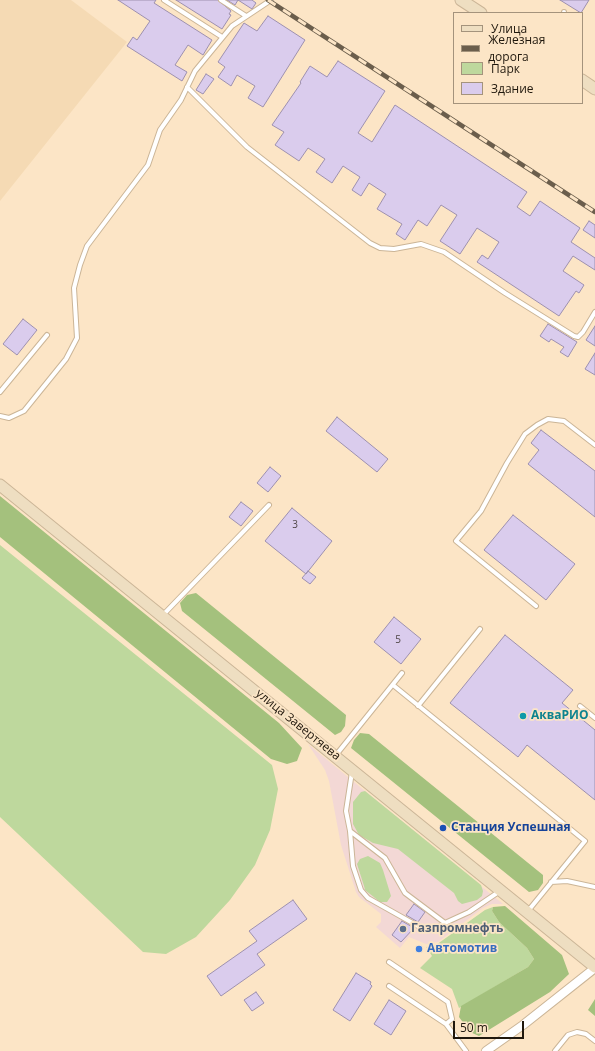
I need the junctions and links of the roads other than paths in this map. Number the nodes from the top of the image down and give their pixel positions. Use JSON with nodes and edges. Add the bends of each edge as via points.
{"nodes":[{"id":1,"x":164,"y":0,"type":"edge"},
{"id":2,"x":221,"y":0,"type":"edge"},
{"id":3,"x":271,"y":0,"type":"edge"},
{"id":4,"x":461,"y":0,"type":"edge"},
{"id":5,"x":479,"y":12,"type":"edge"},
{"id":6,"x":246,"y":16,"type":"junction"},
{"id":7,"x":222,"y":38,"type":"junction"},
{"id":8,"x":583,"y":81,"type":"edge"},
{"id":9,"x":187,"y":87,"type":"junction"},
{"id":10,"x":595,"y":89,"type":"edge"},
{"id":11,"x":595,"y":312,"type":"edge"},
{"id":12,"x":47,"y":335,"type":"dead end"},
{"id":13,"x":0,"y":392,"type":"edge"},
{"id":14,"x":0,"y":416,"type":"edge"},
{"id":15,"x":595,"y":445,"type":"edge"},
{"id":16,"x":0,"y":485,"type":"edge"},
{"id":17,"x":269,"y":505,"type":"dead end"},
{"id":18,"x":536,"y":606,"type":"dead end"},
{"id":19,"x":162,"y":616,"type":"junction"},
{"id":20,"x":480,"y":629,"type":"dead end"},
{"id":21,"x":402,"y":673,"type":"dead end"},
{"id":22,"x":393,"y":685,"type":"junction"},
{"id":23,"x":418,"y":706,"type":"junction"},
{"id":24,"x":580,"y":706,"type":"dead end"},
{"id":25,"x":595,"y":718,"type":"edge"},
{"id":26,"x":336,"y":756,"type":"junction"},
{"id":27,"x":353,"y":769,"type":"junction"},
{"id":28,"x":350,"y":831,"type":"junction"},
{"id":29,"x":551,"y":882,"type":"junction"},
{"id":30,"x":595,"y":887,"type":"edge"},
{"id":31,"x":501,"y":890,"type":"junction"},
{"id":32,"x":527,"y":912,"type":"junction"},
{"id":33,"x":445,"y":923,"type":"junction"},
{"id":34,"x":389,"y":962,"type":"dead end"},
{"id":35,"x":595,"y":968,"type":"edge"},
{"id":36,"x":389,"y":986,"type":"dead end"},
{"id":37,"x":446,"y":1024,"type":"junction"},
{"id":38,"x":595,"y":1041,"type":"edge"},
{"id":39,"x":466,"y":1051,"type":"edge"},
{"id":40,"x":486,"y":1051,"type":"edge"},
{"id":41,"x":555,"y":1051,"type":"edge"}],
"edges":[{"from":1,"to":7,"type":"lane"},
{"from":2,"to":6,"type":"lane"},
{"from":3,"to":6,"type":"lane"},
{"from":4,"to":5,"type":"main road"},
{"from":6,"to":7,"type":"lane","via":[[232,26]]},
{"from":7,"to":9,"type":"lane","via":[[195,70]]},
{"from":8,"to":10,"type":"main road"},
{"from":9,"to":11,"type":"lane","via":[[247,148],[370,243],[380,248],[394,249],[421,244],[438,250],[574,336],[578,337],[583,332]]},
{"from":9,"to":14,"type":"lane","via":[[160,130],[148,165],[87,246],[74,288],[77,338],[66,359],[24,411],[9,418]]},
{"from":12,"to":13,"type":"lane"},
{"from":15,"to":18,"type":"lane","via":[[564,422],[548,420],[537,425],[526,434],[481,511],[456,541]]},
{"from":16,"to":19,"type":"main road","name":"улица Завертяева"},
{"from":17,"to":19,"type":"lane"},
{"from":19,"to":26,"type":"main road","name":"улица Завертяева"},
{"from":20,"to":23,"type":"lane"},
{"from":21,"to":22,"type":"lane"},
{"from":22,"to":23,"type":"lane"},
{"from":22,"to":26,"type":"lane"},
{"from":23,"to":29,"type":"lane","via":[[585,841]]},
{"from":24,"to":25,"type":"lane"},
{"from":26,"to":27,"type":"main road","name":"улица Завертяева"},
{"from":27,"to":28,"type":"lane","via":[[346,810]]},
{"from":27,"to":31,"type":"main road","name":"улица Завертяева"},
{"from":28,"to":33,"type":"lane","via":[[385,858],[405,893]]},
{"from":28,"to":33,"type":"lane","via":[[353,866],[362,890],[368,898],[424,930],[435,929]]},
{"from":29,"to":30,"type":"lane","via":[[567,881]]},
{"from":29,"to":32,"type":"lane"},
{"from":31,"to":32,"type":"main road","name":"улица Завертяева"},
{"from":31,"to":33,"type":"lane","via":[[469,912]]},
{"from":32,"to":35,"type":"main road","name":"улица Завертяева"},
{"from":34,"to":37,"type":"lane","via":[[448,1002],[452,1019]]},
{"from":35,"to":40,"type":"street"},
{"from":36,"to":37,"type":"lane"},
{"from":37,"to":39,"type":"lane"},
{"from":38,"to":41,"type":"lane","via":[[586,1034],[577,1032],[568,1035]]}]}
